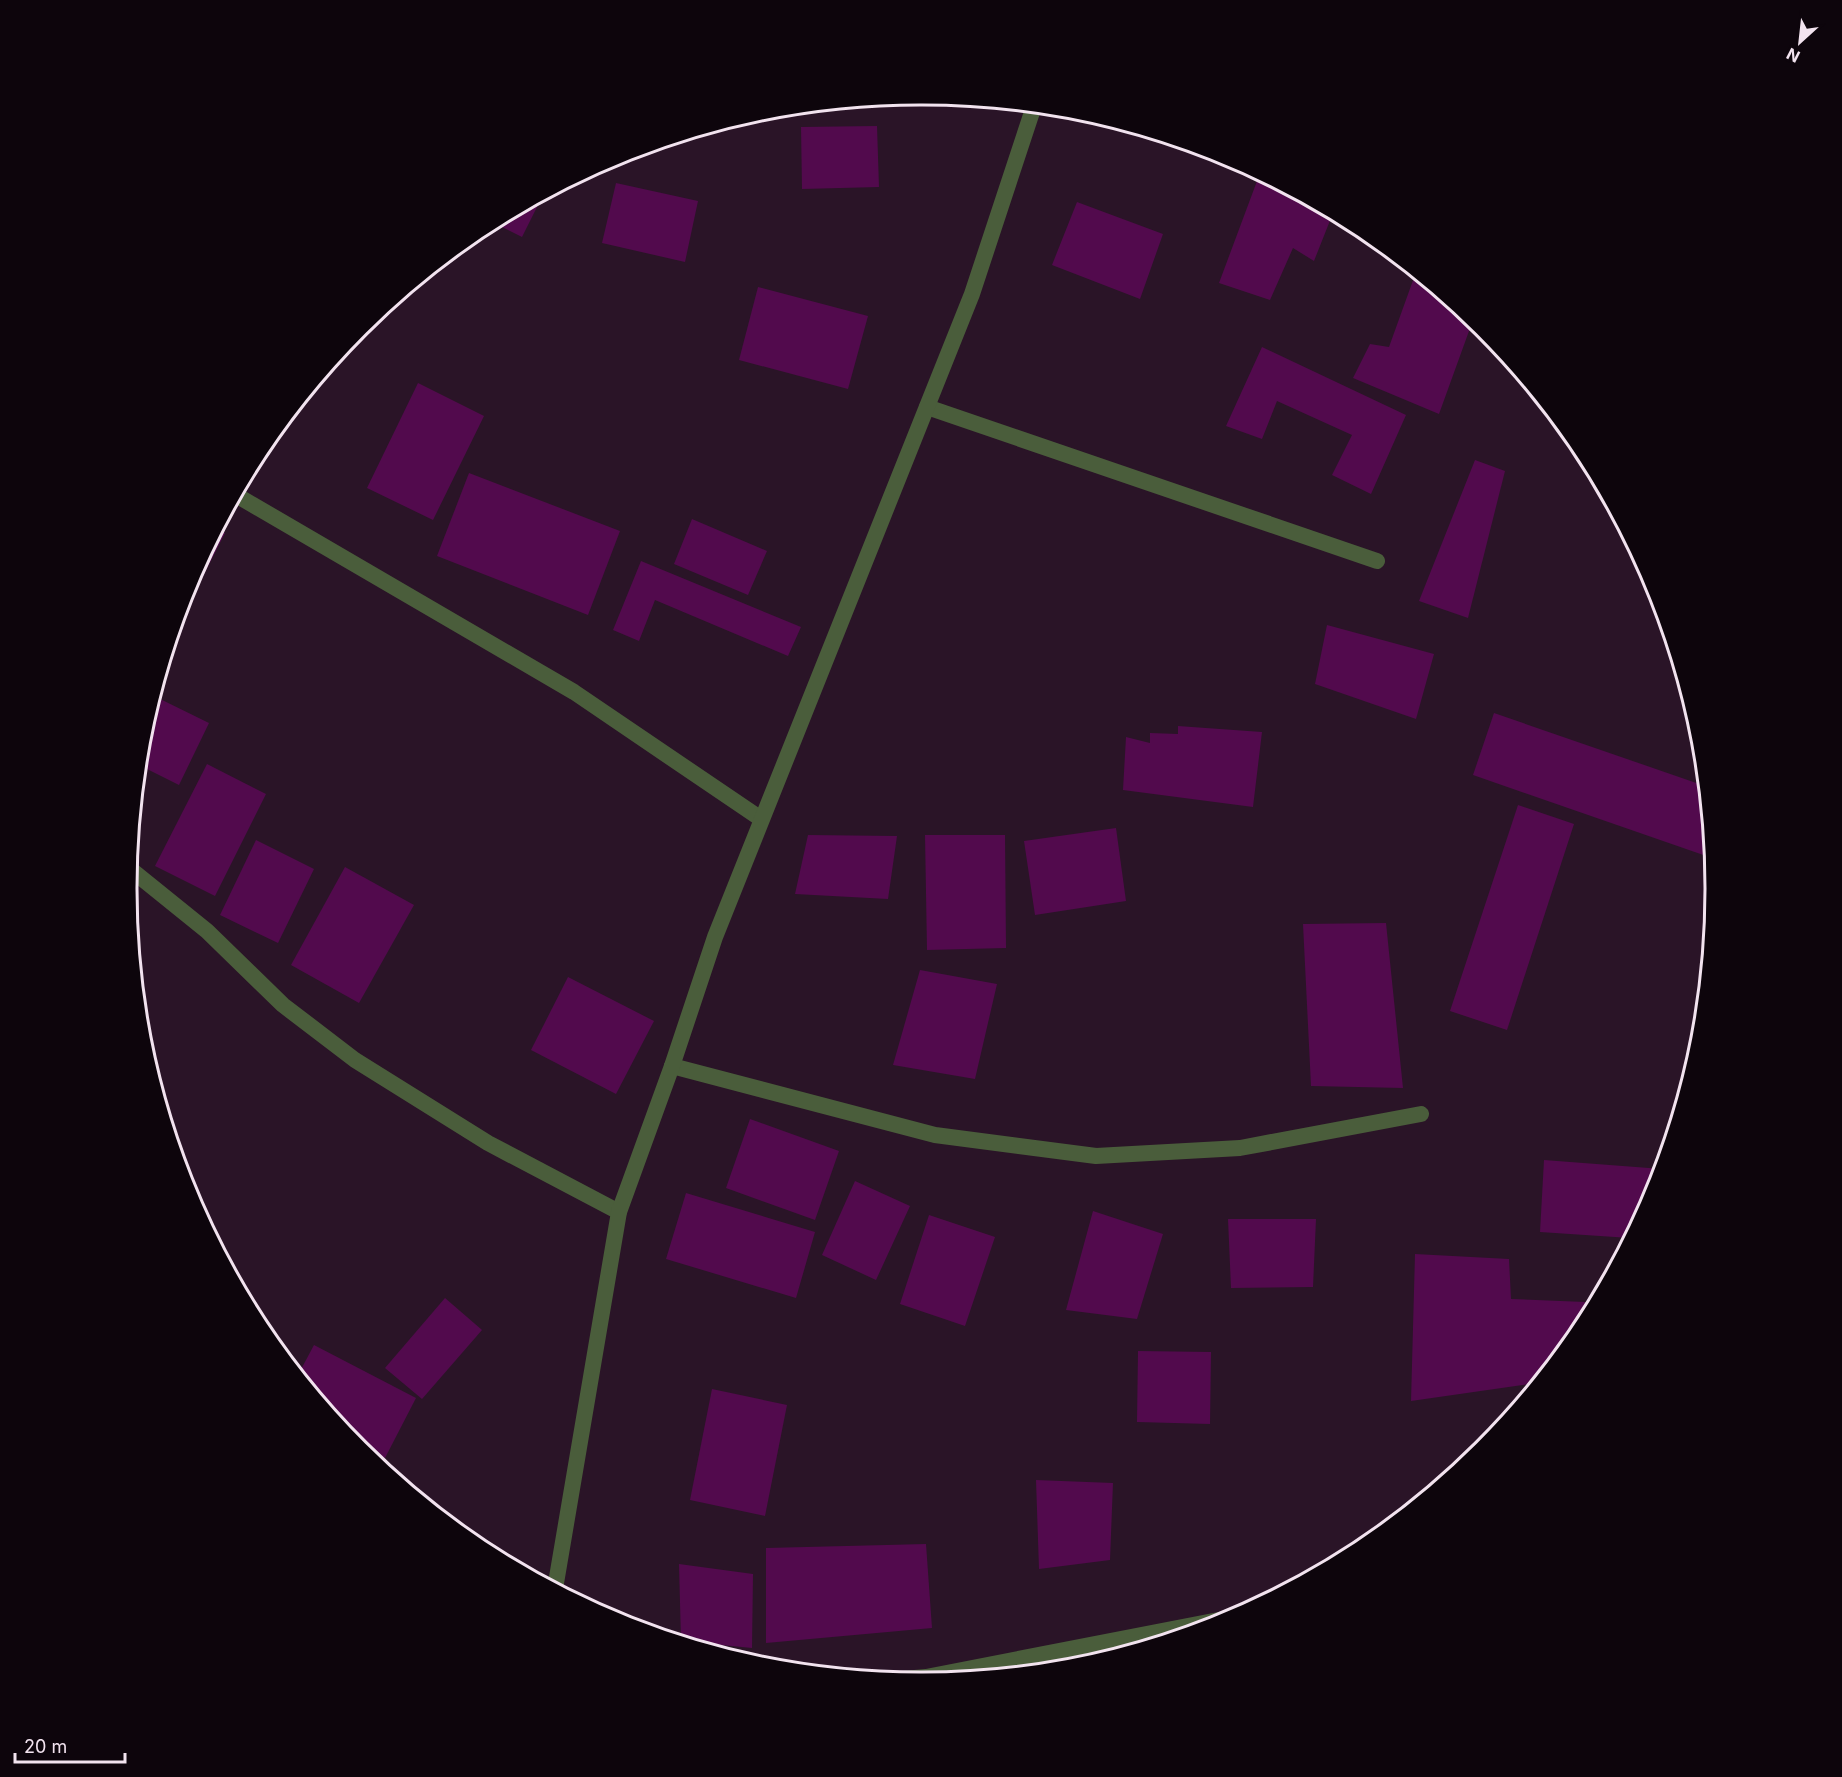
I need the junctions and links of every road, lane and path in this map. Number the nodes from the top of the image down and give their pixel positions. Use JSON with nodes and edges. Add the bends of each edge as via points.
{"nodes":[{"id":1,"x":1032,"y":113,"type":"edge"},
{"id":2,"x":927,"y":407,"type":"junction"},
{"id":3,"x":241,"y":498,"type":"edge"},
{"id":4,"x":1377,"y":561,"type":"dead end"},
{"id":5,"x":761,"y":819,"type":"junction"},
{"id":6,"x":138,"y":875,"type":"edge"},
{"id":7,"x":672,"y":1066,"type":"junction"},
{"id":8,"x":1421,"y":1114,"type":"dead end"},
{"id":9,"x":619,"y":1212,"type":"junction"},
{"id":10,"x":556,"y":1582,"type":"edge"},
{"id":11,"x":1179,"y":1628,"type":"edge"},
{"id":12,"x":959,"y":1670,"type":"edge"}],
"edges":[{"from":1,"to":2,"type":"street","via":[[972,294]]},
{"from":2,"to":4,"type":"street"},
{"from":2,"to":5,"type":"street"},
{"from":3,"to":5,"type":"street","via":[[574,692]]},
{"from":5,"to":7,"type":"street","via":[[715,937]]},
{"from":6,"to":9,"type":"street","via":[[207,931],[284,1005],[355,1060],[488,1143]]},
{"from":7,"to":8,"type":"street","via":[[935,1135],[1096,1156],[1240,1148]]},
{"from":7,"to":9,"type":"street"},
{"from":9,"to":10,"type":"street"},
{"from":11,"to":12,"type":"street"}]}
